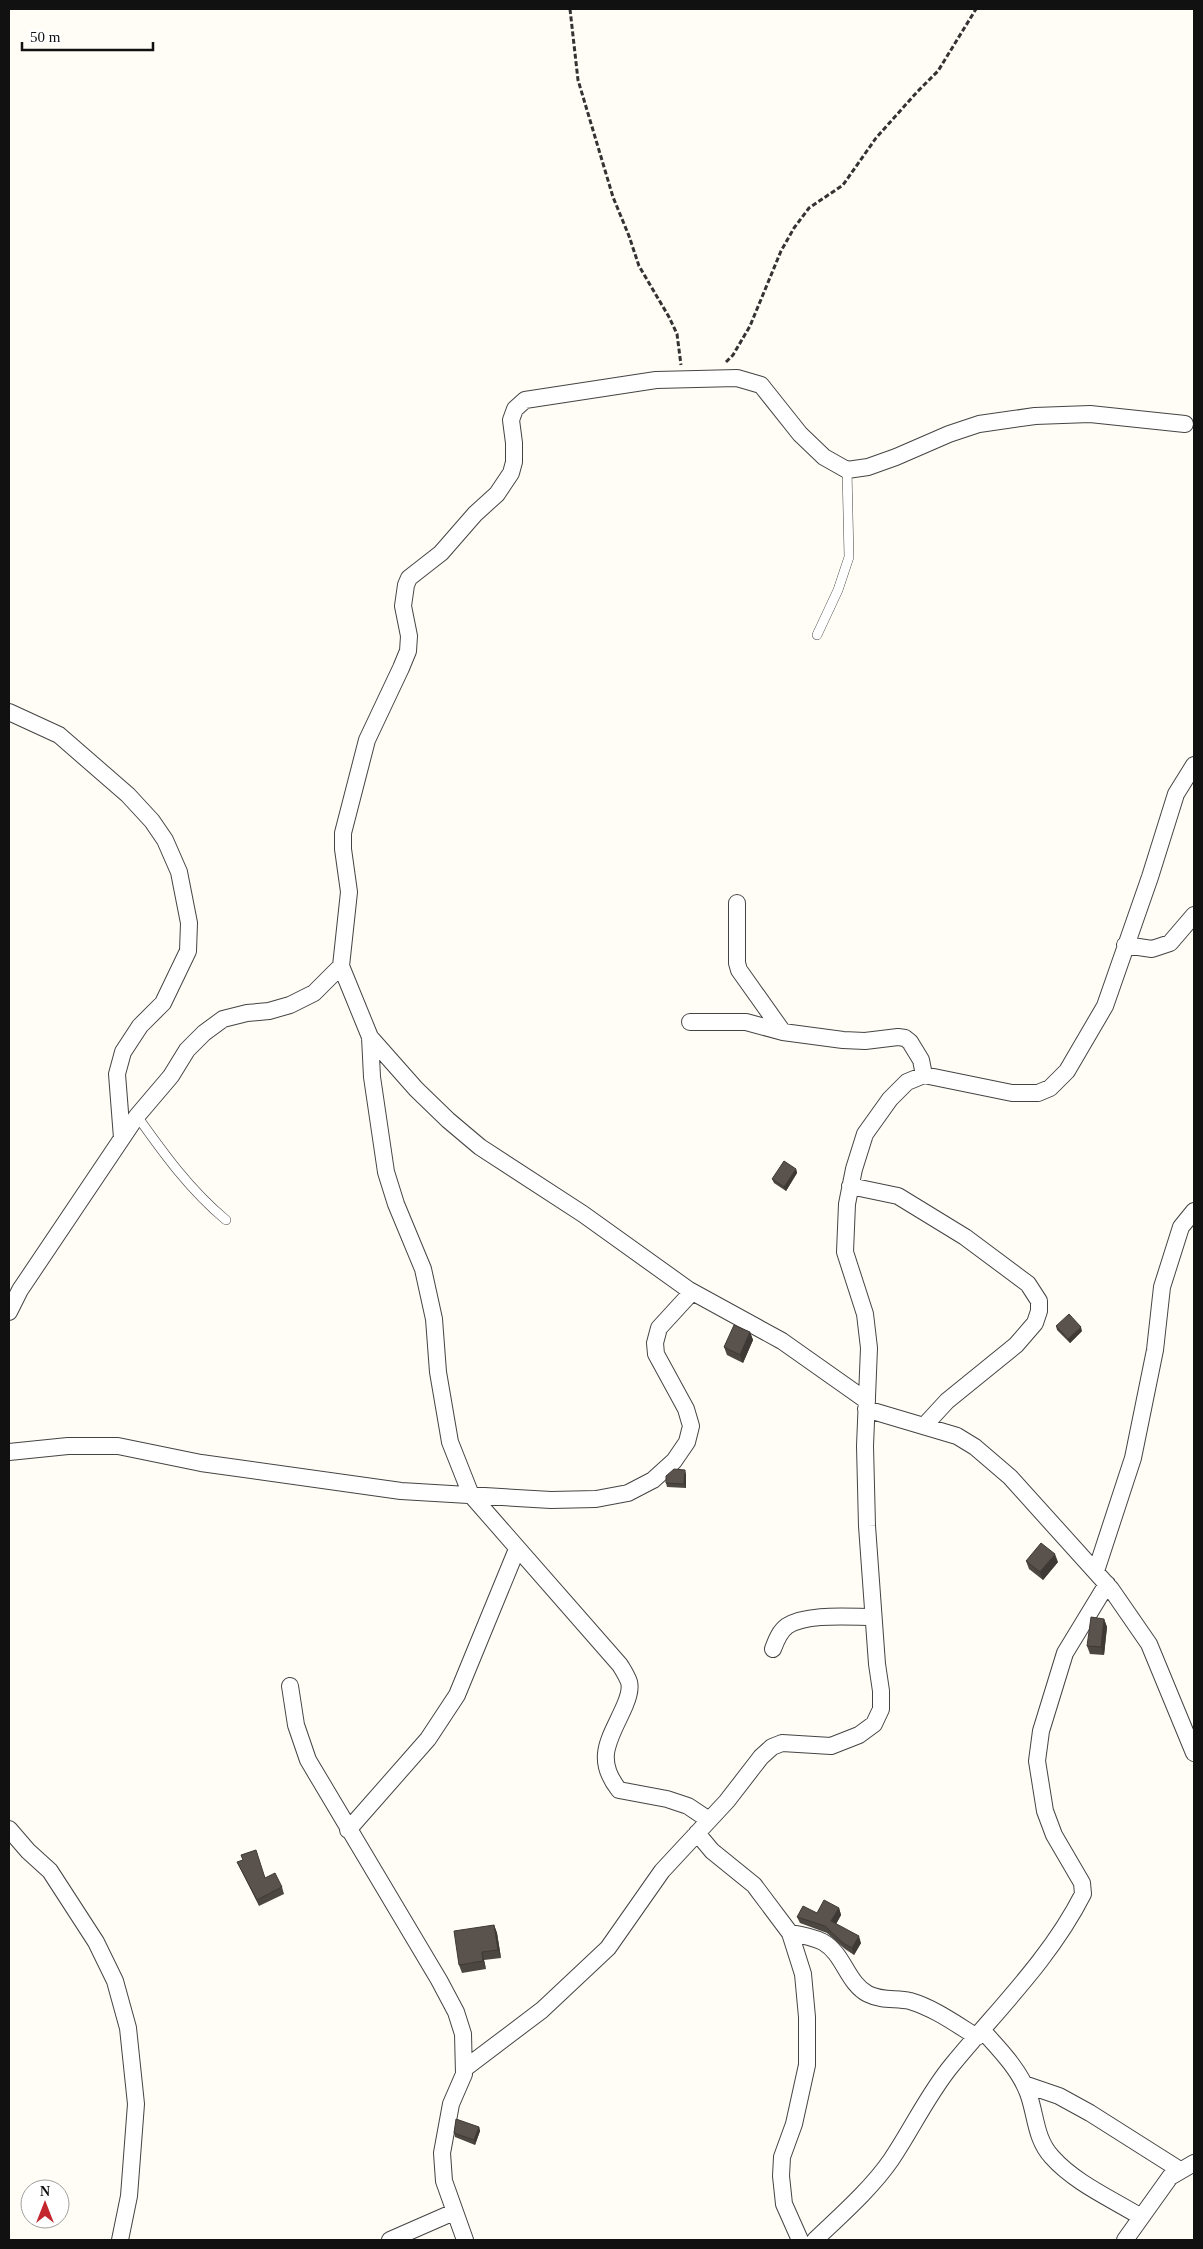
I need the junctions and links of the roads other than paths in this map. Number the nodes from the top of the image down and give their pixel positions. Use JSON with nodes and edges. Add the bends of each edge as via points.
{"nodes":[{"id":1,"x":1186,"y":424,"type":"dead end"},
{"id":2,"x":847,"y":470,"type":"junction"},
{"id":3,"x":816,"y":635,"type":"dead end"},
{"id":4,"x":9,"y":712,"type":"edge"},
{"id":5,"x":1194,"y":765,"type":"edge"},
{"id":6,"x":737,"y":903,"type":"dead end"},
{"id":7,"x":1194,"y":915,"type":"edge"},
{"id":8,"x":1125,"y":945,"type":"junction"},
{"id":9,"x":341,"y":966,"type":"junction"},
{"id":10,"x":690,"y":1022,"type":"dead end"},
{"id":11,"x":783,"y":1032,"type":"junction"},
{"id":12,"x":370,"y":1037,"type":"junction"},
{"id":13,"x":924,"y":1075,"type":"junction"},
{"id":14,"x":137,"y":1116,"type":"junction"},
{"id":15,"x":122,"y":1138,"type":"junction"},
{"id":16,"x":850,"y":1186,"type":"junction"},
{"id":17,"x":1194,"y":1210,"type":"edge"},
{"id":18,"x":226,"y":1220,"type":"dead end"},
{"id":19,"x":692,"y":1292,"type":"junction"},
{"id":20,"x":9,"y":1312,"type":"edge"},
{"id":21,"x":866,"y":1405,"type":"junction"},
{"id":22,"x":924,"y":1426,"type":"junction"},
{"id":23,"x":9,"y":1452,"type":"edge"},
{"id":24,"x":471,"y":1495,"type":"junction"},
{"id":25,"x":518,"y":1549,"type":"junction"},
{"id":26,"x":1096,"y":1571,"type":"junction"},
{"id":27,"x":1107,"y":1584,"type":"junction"},
{"id":28,"x":873,"y":1617,"type":"junction"},
{"id":29,"x":773,"y":1649,"type":"dead end"},
{"id":30,"x":290,"y":1686,"type":"dead end"},
{"id":31,"x":1194,"y":1753,"type":"edge"},
{"id":32,"x":709,"y":1820,"type":"junction"},
{"id":33,"x":9,"y":1829,"type":"edge"},
{"id":34,"x":348,"y":1830,"type":"junction"},
{"id":35,"x":697,"y":1832,"type":"junction"},
{"id":36,"x":790,"y":1933,"type":"junction"},
{"id":37,"x":980,"y":2034,"type":"junction"},
{"id":38,"x":464,"y":2069,"type":"junction"},
{"id":39,"x":1024,"y":2084,"type":"junction"},
{"id":40,"x":1187,"y":2167,"type":"edge"},
{"id":41,"x":454,"y":2212,"type":"junction"},
{"id":42,"x":1141,"y":2218,"type":"junction"},
{"id":43,"x":120,"y":2240,"type":"edge"},
{"id":44,"x":390,"y":2240,"type":"edge"},
{"id":45,"x":465,"y":2240,"type":"edge"},
{"id":46,"x":804,"y":2240,"type":"edge"},
{"id":47,"x":1125,"y":2240,"type":"edge"}],
"edges":[{"from":1,"to":2,"type":"street","via":[[1090,414],[1035,416],[979,424],[896,457]]},
{"from":2,"to":3,"type":"lane","via":[[849,557],[838,590]]},
{"from":2,"to":9,"type":"street","via":[[824,457],[800,434],[761,384],[737,378],[656,380],[524,400],[515,409],[511,420],[514,462],[511,474],[497,494],[441,553],[409,578],[403,595],[408,650],[367,740],[343,833],[349,892]]},
{"from":4,"to":15,"type":"street","via":[[59,735],[128,795],[165,840],[179,872],[189,923],[188,952],[163,1003],[140,1026],[124,1052],[117,1074]]},
{"from":5,"to":8,"type":"street","via":[[1176,794]]},
{"from":6,"to":11,"type":"street","via":[[739,970]]},
{"from":7,"to":8,"type":"street","via":[[1170,943],[1152,950]]},
{"from":8,"to":13,"type":"street","via":[[1105,1006],[1067,1071],[1050,1088],[1038,1093],[1012,1092]]},
{"from":9,"to":12,"type":"street"},
{"from":9,"to":14,"type":"street","via":[[314,993],[290,1005],[223,1019],[187,1050]]},
{"from":10,"to":11,"type":"street","via":[[739,1021]]},
{"from":11,"to":13,"type":"street","via":[[851,1041],[905,1038],[922,1060]]},
{"from":12,"to":19,"type":"street","via":[[416,1089],[480,1147],[583,1214]]},
{"from":12,"to":24,"type":"street","via":[[372,1077],[386,1172],[423,1269],[434,1319],[438,1372],[450,1442]]},
{"from":13,"to":16,"type":"street","via":[[908,1082],[890,1099],[865,1134]]},
{"from":14,"to":15,"type":"street"},
{"from":14,"to":18,"type":"lane","via":[[184,1180]]},
{"from":15,"to":20,"type":"street","via":[[20,1290]]},
{"from":16,"to":21,"type":"street","via":[[845,1252],[865,1314],[869,1348]]},
{"from":16,"to":22,"type":"street","via":[[898,1196],[958,1232],[1028,1284],[1039,1301],[1035,1322],[1016,1346],[947,1401]]},
{"from":17,"to":26,"type":"street","via":[[1181,1227],[1162,1287],[1155,1350],[1133,1458]]},
{"from":19,"to":21,"type":"street","via":[[782,1341]]},
{"from":19,"to":24,"type":"street","via":[[659,1328],[655,1343],[656,1354],[686,1409],[690,1426],[687,1442],[674,1461],[652,1480],[628,1493],[596,1499]]},
{"from":21,"to":22,"type":"street"},
{"from":21,"to":28,"type":"street","via":[[867,1526]]},
{"from":22,"to":26,"type":"street","via":[[957,1436],[975,1447],[1010,1477]]},
{"from":23,"to":24,"type":"street","via":[[68,1446],[118,1446],[297,1478],[401,1491]]},
{"from":24,"to":25,"type":"street"},
{"from":25,"to":32,"type":"street","via":[[620,1665],[630,1683],[629,1696],[606,1755],[609,1777],[619,1790],[667,1799],[688,1806]]},
{"from":25,"to":34,"type":"street","via":[[457,1695],[428,1739]]},
{"from":26,"to":27,"type":"street"},
{"from":27,"to":31,"type":"street","via":[[1149,1644]]},
{"from":27,"to":37,"type":"street","via":[[1065,1652],[1041,1731],[1037,1761],[1045,1811],[1054,1835],[1082,1882],[1083,1894],[1031,1975]]},
{"from":28,"to":29,"type":"street","via":[[829,1617],[797,1622],[778,1635]]},
{"from":28,"to":32,"type":"street","via":[[881,1691],[881,1709],[874,1724],[859,1735],[832,1746],[782,1743],[772,1747]]},
{"from":30,"to":34,"type":"street","via":[[296,1725],[308,1760]]},
{"from":32,"to":35,"type":"street"},
{"from":33,"to":43,"type":"street","via":[[50,1871],[96,1942],[115,1981],[128,2028],[136,2104],[129,2196]]},
{"from":34,"to":38,"type":"street","via":[[456,2012],[462,2034]]},
{"from":35,"to":36,"type":"street","via":[[712,1851],[754,1885]]},
{"from":35,"to":38,"type":"street","via":[[662,1871],[608,1948],[542,2010]]},
{"from":36,"to":37,"type":"street","via":[[825,1943],[857,1985],[868,1994],[887,2000],[909,2001]]},
{"from":36,"to":46,"type":"street","via":[[803,1974],[808,2017],[808,2065],[794,2124],[782,2157],[781,2176],[784,2204]]},
{"from":37,"to":39,"type":"street","via":[[1005,2056]]},
{"from":37,"to":46,"type":"street","via":[[951,2066],[916,2115],[890,2161],[852,2204]]},
{"from":38,"to":41,"type":"street","via":[[451,2104],[442,2153],[444,2181]]},
{"from":39,"to":40,"type":"street","via":[[1060,2096]]},
{"from":39,"to":42,"type":"street","via":[[1039,2136],[1051,2157]]},
{"from":40,"to":42,"type":"street","via":[[1170,2177]]},
{"from":41,"to":44,"type":"street"},
{"from":41,"to":45,"type":"street"},
{"from":42,"to":47,"type":"street"}]}
